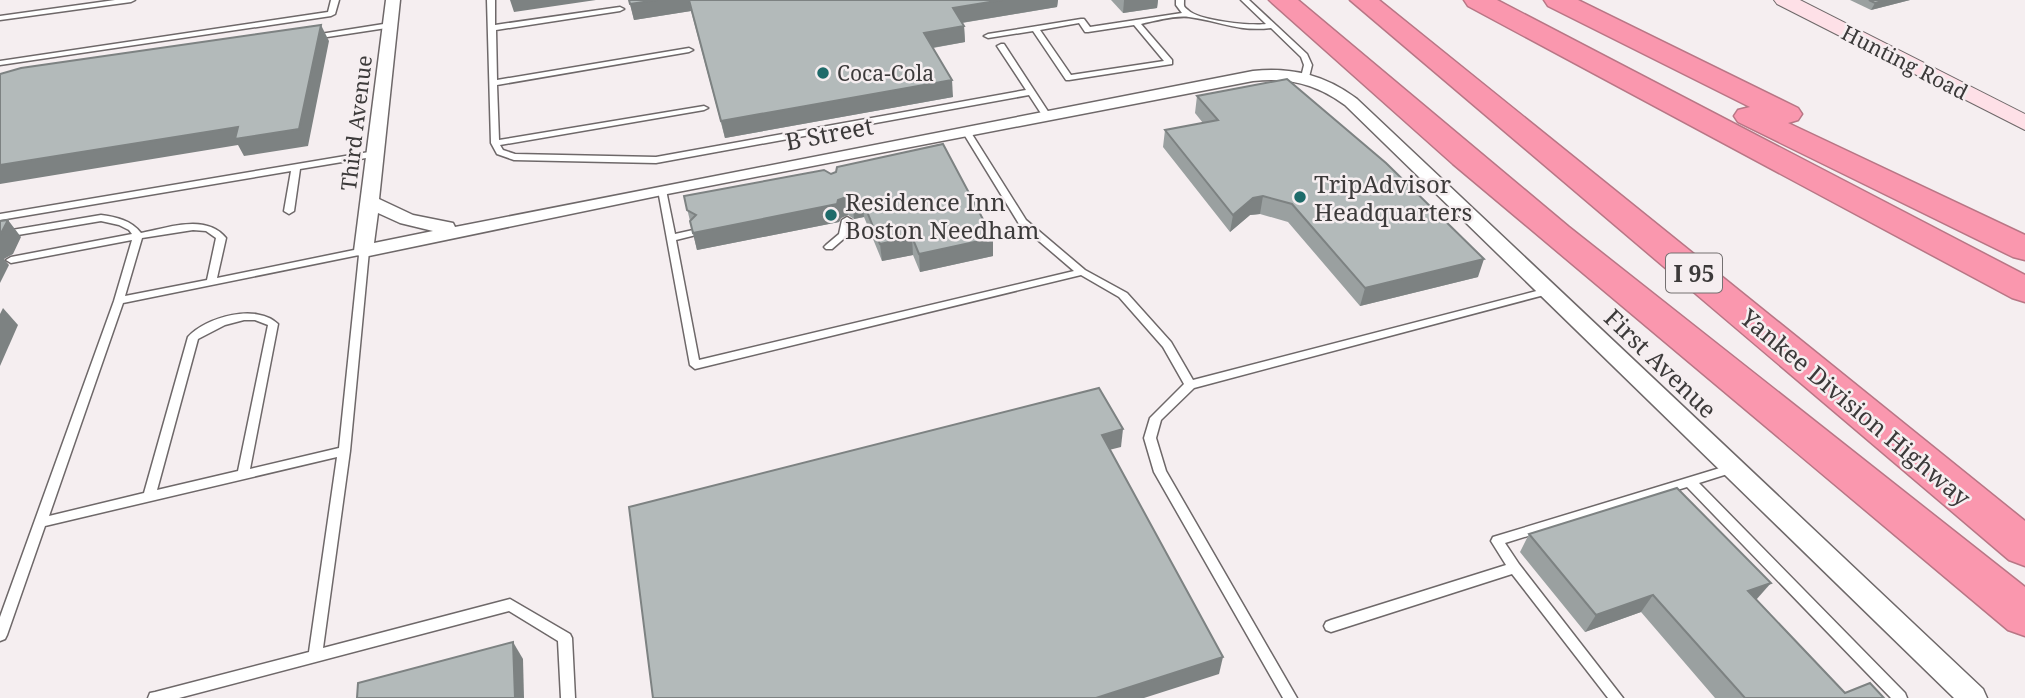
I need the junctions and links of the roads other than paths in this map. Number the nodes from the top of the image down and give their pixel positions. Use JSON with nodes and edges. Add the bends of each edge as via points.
{"nodes":[{"id":1,"x":131,"y":0,"type":"edge"},
{"id":2,"x":335,"y":0,"type":"edge"},
{"id":3,"x":393,"y":0,"type":"edge"},
{"id":4,"x":491,"y":0,"type":"edge"},
{"id":5,"x":1180,"y":0,"type":"edge"},
{"id":6,"x":1245,"y":0,"type":"edge"},
{"id":7,"x":1319,"y":0,"type":"edge"},
{"id":8,"x":1363,"y":0,"type":"edge"},
{"id":9,"x":1477,"y":0,"type":"edge"},
{"id":10,"x":1508,"y":0,"type":"edge"},
{"id":11,"x":1556,"y":0,"type":"edge"},
{"id":12,"x":1784,"y":0,"type":"edge"},
{"id":13,"x":620,"y":9,"type":"dead end"},
{"id":14,"x":1277,"y":13,"type":"edge"},
{"id":15,"x":1187,"y":14,"type":"junction"},
{"id":16,"x":0,"y":18,"type":"edge"},
{"id":17,"x":1136,"y":23,"type":"junction"},
{"id":18,"x":390,"y":25,"type":"junction"},
{"id":19,"x":491,"y":28,"type":"junction"},
{"id":20,"x":1035,"y":29,"type":"junction"},
{"id":21,"x":988,"y":36,"type":"dead end"},
{"id":22,"x":307,"y":38,"type":"edge"},
{"id":23,"x":1001,"y":46,"type":"dead end"},
{"id":24,"x":690,"y":50,"type":"dead end"},
{"id":25,"x":0,"y":63,"type":"edge"},
{"id":26,"x":1305,"y":77,"type":"junction"},
{"id":27,"x":493,"y":83,"type":"junction"},
{"id":28,"x":1031,"y":92,"type":"junction"},
{"id":29,"x":704,"y":108,"type":"dead end"},
{"id":30,"x":1046,"y":116,"type":"junction"},
{"id":31,"x":2025,"y":123,"type":"edge"},
{"id":32,"x":966,"y":131,"type":"junction"},
{"id":33,"x":495,"y":143,"type":"junction"},
{"id":34,"x":375,"y":154,"type":"junction"},
{"id":35,"x":296,"y":167,"type":"junction"},
{"id":36,"x":662,"y":190,"type":"junction"},
{"id":37,"x":370,"y":201,"type":"junction"},
{"id":38,"x":289,"y":211,"type":"dead end"},
{"id":39,"x":0,"y":217,"type":"edge"},
{"id":40,"x":847,"y":220,"type":"edge"},
{"id":41,"x":466,"y":229,"type":"junction"},
{"id":42,"x":2025,"y":229,"type":"edge"},
{"id":43,"x":693,"y":233,"type":"edge"},
{"id":44,"x":0,"y":235,"type":"edge"},
{"id":45,"x":138,"y":236,"type":"junction"},
{"id":46,"x":671,"y":237,"type":"junction"},
{"id":47,"x":830,"y":247,"type":"dead end"},
{"id":48,"x":2025,"y":248,"type":"edge"},
{"id":49,"x":364,"y":251,"type":"junction"},
{"id":50,"x":11,"y":260,"type":"dead end"},
{"id":51,"x":1082,"y":272,"type":"junction"},
{"id":52,"x":211,"y":282,"type":"junction"},
{"id":53,"x":2025,"y":290,"type":"edge"},
{"id":54,"x":1548,"y":291,"type":"junction"},
{"id":55,"x":119,"y":301,"type":"junction"},
{"id":56,"x":1190,"y":385,"type":"junction"},
{"id":57,"x":1903,"y":447,"type":"junction"},
{"id":58,"x":344,"y":451,"type":"junction"},
{"id":59,"x":1733,"y":468,"type":"junction"},
{"id":60,"x":243,"y":475,"type":"junction"},
{"id":61,"x":1690,"y":482,"type":"junction"},
{"id":62,"x":149,"y":497,"type":"junction"},
{"id":63,"x":42,"y":522,"type":"junction"},
{"id":64,"x":2025,"y":547,"type":"edge"},
{"id":65,"x":1515,"y":568,"type":"junction"},
{"id":66,"x":2025,"y":615,"type":"edge"},
{"id":67,"x":1331,"y":626,"type":"dead end"},
{"id":68,"x":0,"y":635,"type":"edge"},
{"id":69,"x":315,"y":656,"type":"junction"},
{"id":70,"x":155,"y":698,"type":"edge"},
{"id":71,"x":568,"y":698,"type":"edge"},
{"id":72,"x":1290,"y":698,"type":"edge"},
{"id":73,"x":1616,"y":698,"type":"edge"},
{"id":74,"x":1900,"y":698,"type":"edge"},
{"id":75,"x":1973,"y":698,"type":"edge"}],
"edges":[{"from":1,"to":16,"type":"lane"},
{"from":2,"to":25,"type":"lane","via":[[331,15]]},
{"from":3,"to":18,"type":"street","name":"Third Avenue"},
{"from":4,"to":19,"type":"lane"},
{"from":5,"to":15,"type":"lane"},
{"from":6,"to":14,"type":"lane"},
{"from":7,"to":57,"type":"highway","via":[[1730,333]]},
{"from":8,"to":57,"type":"highway","name":"Yankee Division Highway","number":"I 95"},
{"from":9,"to":53,"type":"highway"},
{"from":10,"to":48,"type":"highway"},
{"from":11,"to":42,"type":"highway"},
{"from":12,"to":31,"type":"main road","name":"Hunting Road"},
{"from":13,"to":19,"type":"lane"},
{"from":14,"to":15,"type":"lane","via":[[1243,27]]},
{"from":14,"to":26,"type":"lane","via":[[1307,61]]},
{"from":14,"to":66,"type":"highway","via":[[1419,121]]},
{"from":15,"to":17,"type":"lane"},
{"from":17,"to":20,"type":"lane","via":[[1088,30],[1081,21]]},
{"from":17,"to":20,"type":"lane","via":[[1169,62],[1069,78]]},
{"from":18,"to":22,"type":"lane"},
{"from":18,"to":34,"type":"street","name":"Third Avenue"},
{"from":19,"to":27,"type":"lane"},
{"from":20,"to":21,"type":"lane"},
{"from":23,"to":28,"type":"lane"},
{"from":24,"to":27,"type":"lane"},
{"from":26,"to":30,"type":"street","name":"B Street","via":[[1253,76]]},
{"from":26,"to":54,"type":"street","name":"First Avenue","via":[[1328,85],[1351,102]]},
{"from":27,"to":33,"type":"lane"},
{"from":28,"to":30,"type":"lane"},
{"from":28,"to":33,"type":"lane","via":[[656,160],[524,158],[500,152]]},
{"from":29,"to":33,"type":"lane"},
{"from":30,"to":32,"type":"street","name":"B Street"},
{"from":32,"to":36,"type":"street","name":"B Street","via":[[823,164]]},
{"from":32,"to":51,"type":"lane","via":[[1022,222]]},
{"from":34,"to":35,"type":"lane"},
{"from":34,"to":37,"type":"street","name":"Third Avenue"},
{"from":35,"to":38,"type":"lane"},
{"from":35,"to":39,"type":"lane"},
{"from":36,"to":41,"type":"street","name":"B Street"},
{"from":36,"to":46,"type":"lane"},
{"from":37,"to":41,"type":"street","via":[[418,225]]},
{"from":37,"to":49,"type":"street","name":"Third Avenue"},
{"from":40,"to":47,"type":"lane","via":[[843,235]]},
{"from":41,"to":49,"type":"street","name":"B Street"},
{"from":43,"to":46,"type":"lane"},
{"from":44,"to":45,"type":"lane","via":[[101,218],[133,228]]},
{"from":45,"to":50,"type":"lane"},
{"from":45,"to":52,"type":"lane","via":[[194,228],[218,234],[221,244]]},
{"from":45,"to":55,"type":"lane"},
{"from":46,"to":51,"type":"lane","via":[[695,365]]},
{"from":49,"to":52,"type":"lane"},
{"from":49,"to":58,"type":"lane"},
{"from":51,"to":56,"type":"lane","via":[[1123,295],[1167,345]]},
{"from":52,"to":55,"type":"lane"},
{"from":54,"to":56,"type":"lane"},
{"from":54,"to":59,"type":"street","name":"First Avenue"},
{"from":55,"to":63,"type":"lane"},
{"from":56,"to":72,"type":"lane","via":[[1156,418],[1150,438],[1160,472]]},
{"from":57,"to":64,"type":"highway","name":"Yankee Division Highway","number":"I 95"},
{"from":58,"to":60,"type":"lane"},
{"from":58,"to":69,"type":"lane"},
{"from":59,"to":61,"type":"lane"},
{"from":59,"to":75,"type":"street","name":"First Avenue"},
{"from":60,"to":62,"type":"lane"},
{"from":60,"to":62,"type":"lane","via":[[273,324],[258,316],[215,323],[194,337]]},
{"from":61,"to":65,"type":"lane","via":[[1497,541]]},
{"from":61,"to":74,"type":"lane"},
{"from":62,"to":63,"type":"lane"},
{"from":63,"to":68,"type":"lane"},
{"from":65,"to":67,"type":"lane"},
{"from":65,"to":73,"type":"lane"},
{"from":69,"to":70,"type":"lane"},
{"from":69,"to":71,"type":"lane","via":[[510,605],[565,638]]}]}
